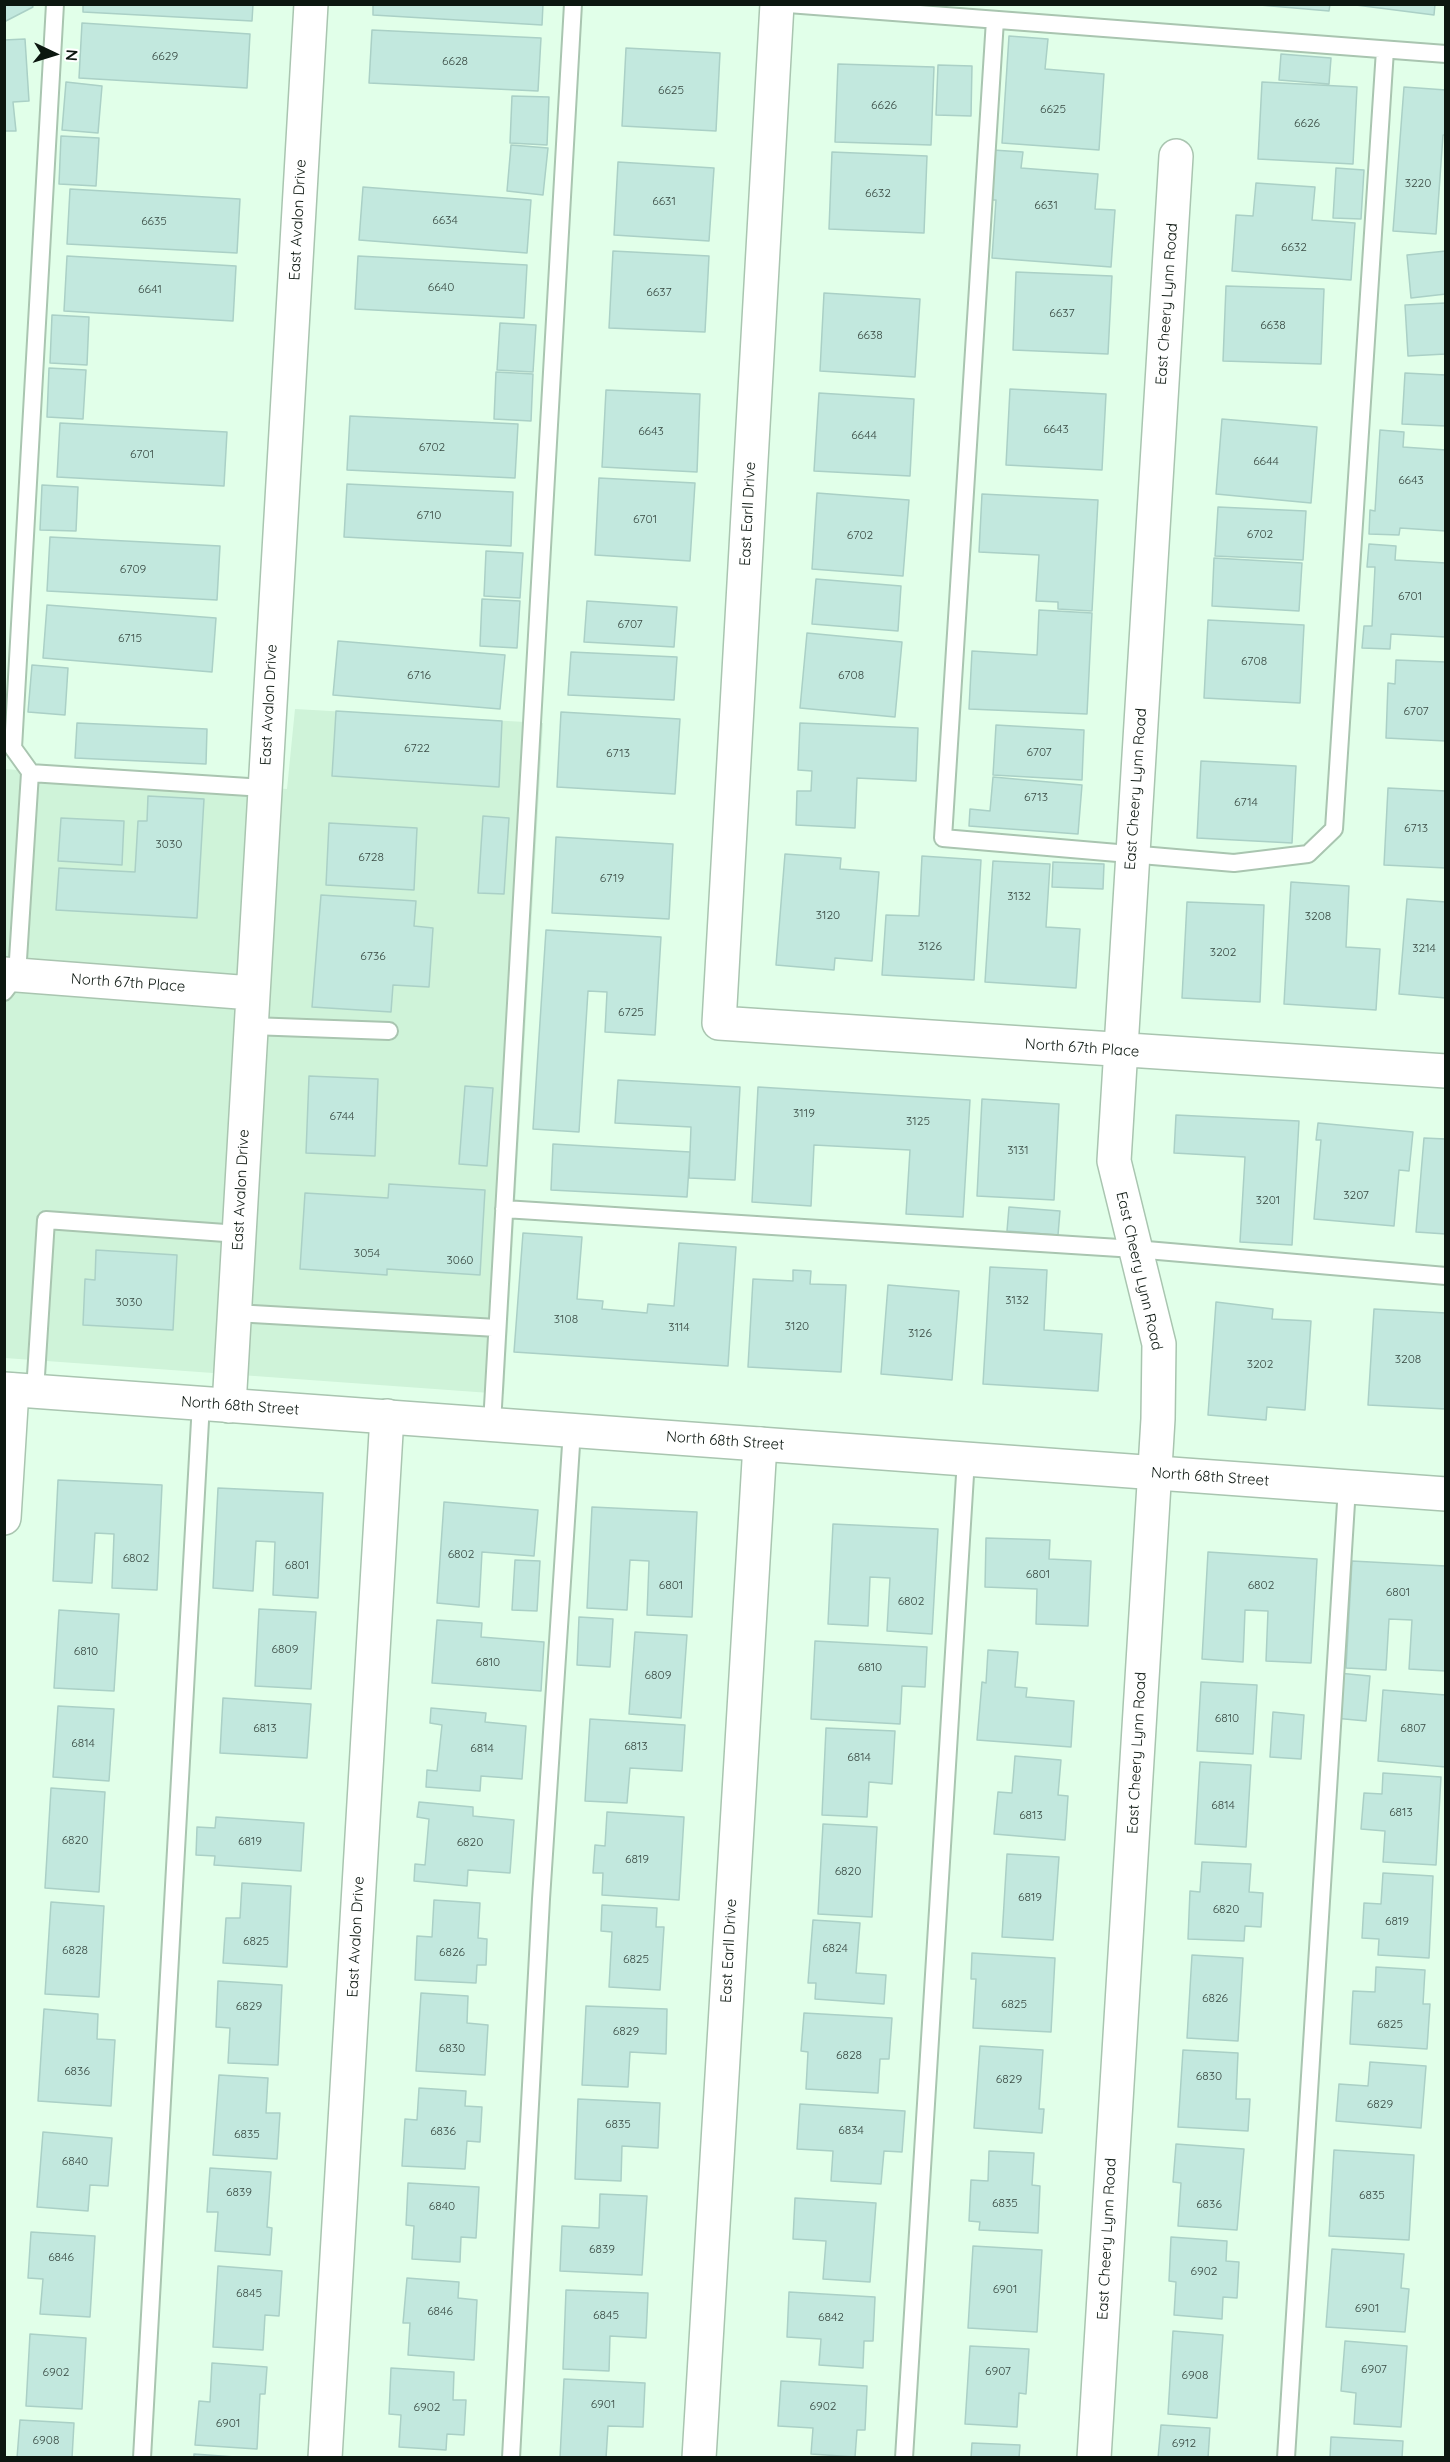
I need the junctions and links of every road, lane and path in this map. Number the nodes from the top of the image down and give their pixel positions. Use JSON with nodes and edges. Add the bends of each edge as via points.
{"nodes":[{"id":1,"x":55,"y":4,"type":"edge"},
{"id":2,"x":310,"y":4,"type":"edge"},
{"id":3,"x":573,"y":4,"type":"edge"},
{"id":4,"x":777,"y":4,"type":"edge"},
{"id":5,"x":788,"y":4,"type":"edge"},
{"id":6,"x":995,"y":20,"type":"junction"},
{"id":7,"x":1385,"y":50,"type":"junction"},
{"id":8,"x":1446,"y":54,"type":"edge"},
{"id":9,"x":1176,"y":156,"type":"dead end"},
{"id":10,"x":31,"y":773,"type":"junction"},
{"id":11,"x":264,"y":788,"type":"junction"},
{"id":12,"x":1132,"y":854,"type":"junction"},
{"id":13,"x":9,"y":980,"type":"edge"},
{"id":14,"x":252,"y":993,"type":"junction"},
{"id":15,"x":719,"y":1023,"type":"joint"},
{"id":16,"x":251,"y":1026,"type":"junction"},
{"id":17,"x":389,"y":1031,"type":"dead end"},
{"id":18,"x":1120,"y":1051,"type":"junction"},
{"id":19,"x":1446,"y":1071,"type":"edge"},
{"id":20,"x":504,"y":1209,"type":"junction"},
{"id":21,"x":239,"y":1234,"type":"junction"},
{"id":22,"x":1135,"y":1249,"type":"junction"},
{"id":23,"x":1446,"y":1276,"type":"edge"},
{"id":24,"x":235,"y":1313,"type":"junction"},
{"id":25,"x":497,"y":1328,"type":"junction"},
{"id":26,"x":17,"y":1390,"type":"edge"},
{"id":27,"x":215,"y":1404,"type":"junction"},
{"id":28,"x":387,"y":1416,"type":"junction"},
{"id":29,"x":492,"y":1424,"type":"junction"},
{"id":30,"x":572,"y":1430,"type":"junction"},
{"id":31,"x":760,"y":1444,"type":"junction"},
{"id":32,"x":966,"y":1459,"type":"junction"},
{"id":33,"x":1154,"y":1473,"type":"junction"},
{"id":34,"x":1347,"y":1487,"type":"junction"},
{"id":35,"x":1446,"y":1494,"type":"edge"},
{"id":36,"x":4,"y":1518,"type":"edge"},
{"id":37,"x":142,"y":2457,"type":"edge"},
{"id":38,"x":325,"y":2457,"type":"edge"},
{"id":39,"x":511,"y":2457,"type":"edge"},
{"id":40,"x":699,"y":2457,"type":"edge"},
{"id":41,"x":904,"y":2457,"type":"edge"},
{"id":42,"x":1094,"y":2457,"type":"edge"},
{"id":43,"x":1286,"y":2457,"type":"edge"}],
"edges":[{"from":1,"to":10,"type":"lane","via":[[13,748]]},
{"from":2,"to":11,"type":"street","name":"East Avalon Drive"},
{"from":3,"to":20,"type":"lane"},
{"from":4,"to":15,"type":"street","name":"East Earll Drive"},
{"from":5,"to":6,"type":"lane"},
{"from":6,"to":7,"type":"lane"},
{"from":6,"to":12,"type":"lane","via":[[944,838]]},
{"from":7,"to":8,"type":"lane"},
{"from":7,"to":12,"type":"lane","via":[[1334,829],[1308,854],[1234,863]]},
{"from":9,"to":12,"type":"street","name":"East Cheery Lynn Road"},
{"from":10,"to":11,"type":"lane"},
{"from":10,"to":13,"type":"lane"},
{"from":11,"to":14,"type":"street","name":"East Avalon Drive"},
{"from":12,"to":18,"type":"street","name":"East Cheery Lynn Road"},
{"from":13,"to":14,"type":"street","name":"North 67th Place"},
{"from":14,"to":16,"type":"street","name":"East Avalon Drive"},
{"from":15,"to":18,"type":"street","name":"North 67th Place"},
{"from":16,"to":17,"type":"lane"},
{"from":16,"to":21,"type":"street","name":"East Avalon Drive"},
{"from":18,"to":19,"type":"street","name":"North 67th Place"},
{"from":18,"to":22,"type":"street","name":"East Cheery Lynn Road","via":[[1113,1161]]},
{"from":20,"to":22,"type":"lane"},
{"from":20,"to":25,"type":"lane"},
{"from":21,"to":24,"type":"street","name":"East Avalon Drive"},
{"from":21,"to":26,"type":"lane","via":[[46,1220]]},
{"from":22,"to":23,"type":"lane"},
{"from":22,"to":33,"type":"street","name":"East Cheery Lynn Road","via":[[1159,1344]]},
{"from":24,"to":25,"type":"lane"},
{"from":24,"to":27,"type":"street","name":"East Avalon Drive"},
{"from":25,"to":29,"type":"lane"},
{"from":26,"to":27,"type":"street","name":"North 68th Street"},
{"from":26,"to":36,"type":"street"},
{"from":27,"to":28,"type":"street","name":"North 68th Street"},
{"from":27,"to":37,"type":"lane"},
{"from":28,"to":29,"type":"street","name":"North 68th Street"},
{"from":28,"to":38,"type":"street","name":"East Avalon Drive"},
{"from":29,"to":30,"type":"street","name":"North 68th Street"},
{"from":30,"to":31,"type":"street","name":"North 68th Street"},
{"from":30,"to":39,"type":"lane","via":[[540,1911]]},
{"from":31,"to":32,"type":"street","name":"North 68th Street"},
{"from":31,"to":40,"type":"street","name":"East Earll Drive"},
{"from":32,"to":33,"type":"street","name":"North 68th Street"},
{"from":32,"to":41,"type":"lane"},
{"from":33,"to":34,"type":"street","name":"North 68th Street"},
{"from":33,"to":42,"type":"street","name":"East Cheery Lynn Road"},
{"from":34,"to":35,"type":"street","name":"North 68th Street"},
{"from":34,"to":43,"type":"lane"}]}
